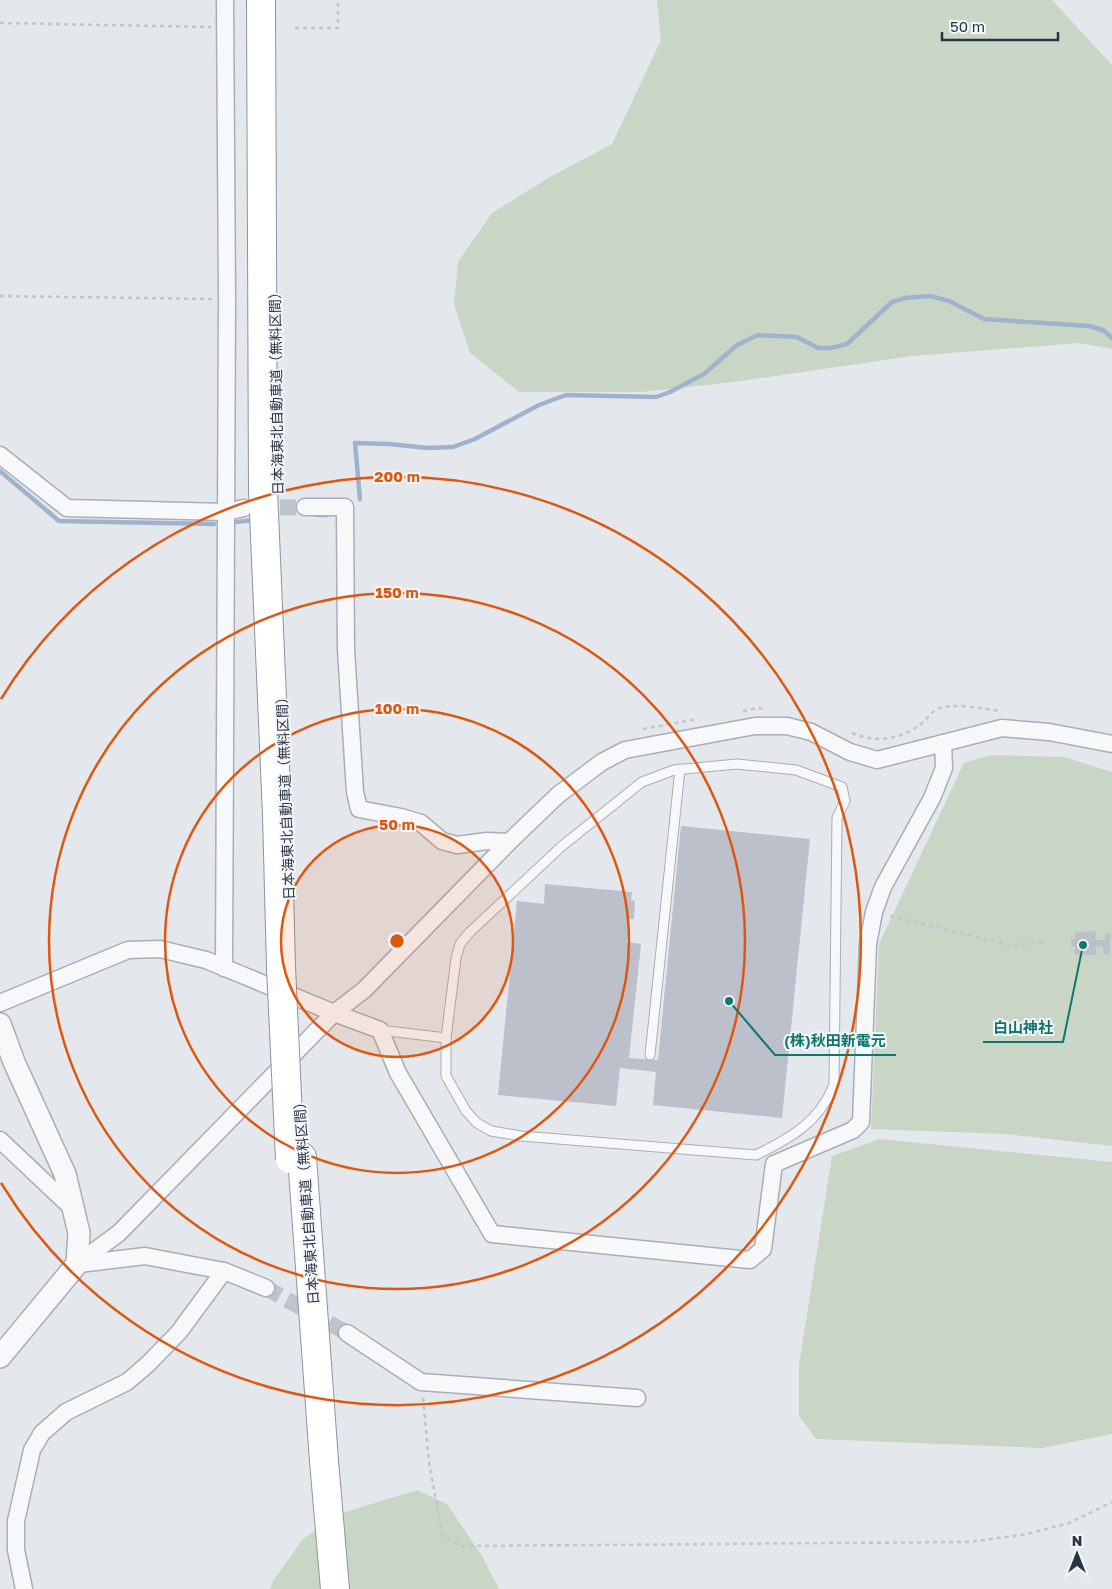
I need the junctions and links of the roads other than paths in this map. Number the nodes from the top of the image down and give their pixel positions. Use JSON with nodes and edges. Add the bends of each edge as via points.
{"nodes":[{"id":1,"x":225,"y":0,"type":"edge"},
{"id":2,"x":261,"y":0,"type":"edge"},
{"id":3,"x":277,"y":0,"type":"edge"},
{"id":4,"x":0,"y":455,"type":"edge"},
{"id":5,"x":305,"y":507,"type":"tunnel mouth"},
{"id":6,"x":244,"y":508,"type":"tunnel mouth"},
{"id":7,"x":226,"y":512,"type":"junction"},
{"id":8,"x":943,"y":743,"type":"junction"},
{"id":9,"x":1112,"y":744,"type":"edge"},
{"id":10,"x":680,"y":769,"type":"junction"},
{"id":11,"x":509,"y":842,"type":"junction"},
{"id":12,"x":285,"y":967,"type":"junction"},
{"id":13,"x":224,"y":968,"type":"junction"},
{"id":14,"x":0,"y":1003,"type":"edge"},
{"id":15,"x":334,"y":1013,"type":"junction"},
{"id":16,"x":0,"y":1024,"type":"edge"},
{"id":17,"x":380,"y":1030,"type":"junction"},
{"id":18,"x":446,"y":1038,"type":"junction"},
{"id":19,"x":650,"y":1055,"type":"dead end"},
{"id":20,"x":0,"y":1140,"type":"edge"},
{"id":21,"x":296,"y":1158,"type":"junction"},
{"id":22,"x":72,"y":1208,"type":"junction"},
{"id":23,"x":77,"y":1264,"type":"junction"},
{"id":24,"x":224,"y":1271,"type":"junction"},
{"id":25,"x":266,"y":1288,"type":"tunnel mouth"},
{"id":26,"x":347,"y":1333,"type":"tunnel mouth"},
{"id":27,"x":0,"y":1357,"type":"edge"},
{"id":28,"x":637,"y":1398,"type":"dead end"},
{"id":29,"x":24,"y":1589,"type":"edge"},
{"id":30,"x":319,"y":1589,"type":"edge"},
{"id":31,"x":334,"y":1589,"type":"edge"}],
"edges":[{"from":1,"to":7,"type":"street"},
{"from":2,"to":12,"type":"highway","name":"日本海東北自動車道（無料区間）","via":[[263,490]]},
{"from":3,"to":12,"type":"highway","name":"日本海東北自動車道（無料区間）","via":[[275,304]]},
{"from":4,"to":7,"type":"street","via":[[66,508]]},
{"from":5,"to":11,"type":"street","via":[[345,507],[346,650],[355,792],[359,809],[420,824],[442,842],[457,845]]},
{"from":6,"to":7,"type":"street"},
{"from":7,"to":13,"type":"street"},
{"from":8,"to":9,"type":"street","via":[[1002,728],[1049,732]]},
{"from":8,"to":11,"type":"street","via":[[877,760],[850,752],[811,732],[787,726],[755,726],[625,750],[602,762],[558,795]]},
{"from":8,"to":17,"type":"street","via":[[944,768],[932,798],[883,887],[874,912],[868,944],[861,1122],[853,1130],[774,1164],[763,1248],[750,1260],[492,1234],[398,1073]]},
{"from":10,"to":18,"type":"lane","via":[[642,782],[562,846],[470,932],[460,944],[456,958]]},
{"from":10,"to":18,"type":"lane","via":[[737,764],[796,770],[842,787],[845,801],[837,818],[834,1085],[829,1098],[810,1123],[756,1155],[491,1131],[466,1111],[446,1076]]},
{"from":10,"to":19,"type":"lane"},
{"from":11,"to":15,"type":"street","via":[[364,990]]},
{"from":12,"to":21,"type":"highway","name":"日本海東北自動車道（無料区間）","bridge":true},
{"from":13,"to":14,"type":"street","via":[[206,960],[160,949],[128,950]]},
{"from":13,"to":15,"type":"street"},
{"from":15,"to":17,"type":"street"},
{"from":15,"to":23,"type":"street","via":[[119,1233]]},
{"from":16,"to":22,"type":"street","via":[[65,1174]]},
{"from":17,"to":18,"type":"lane"},
{"from":20,"to":22,"type":"street"},
{"from":21,"to":30,"type":"highway","name":"日本海東北自動車道（無料区間）","via":[[308,1460]]},
{"from":21,"to":31,"type":"highway","name":"日本海東北自動車道（無料区間）"},
{"from":22,"to":23,"type":"street","via":[[79,1233]]},
{"from":23,"to":24,"type":"street","via":[[145,1256]]},
{"from":23,"to":27,"type":"street"},
{"from":24,"to":25,"type":"street"},
{"from":24,"to":29,"type":"street","via":[[179,1332],[148,1364],[127,1382],[66,1412],[42,1433],[32,1450],[16,1521],[16,1550]]},
{"from":26,"to":28,"type":"street","via":[[421,1382]]}]}
